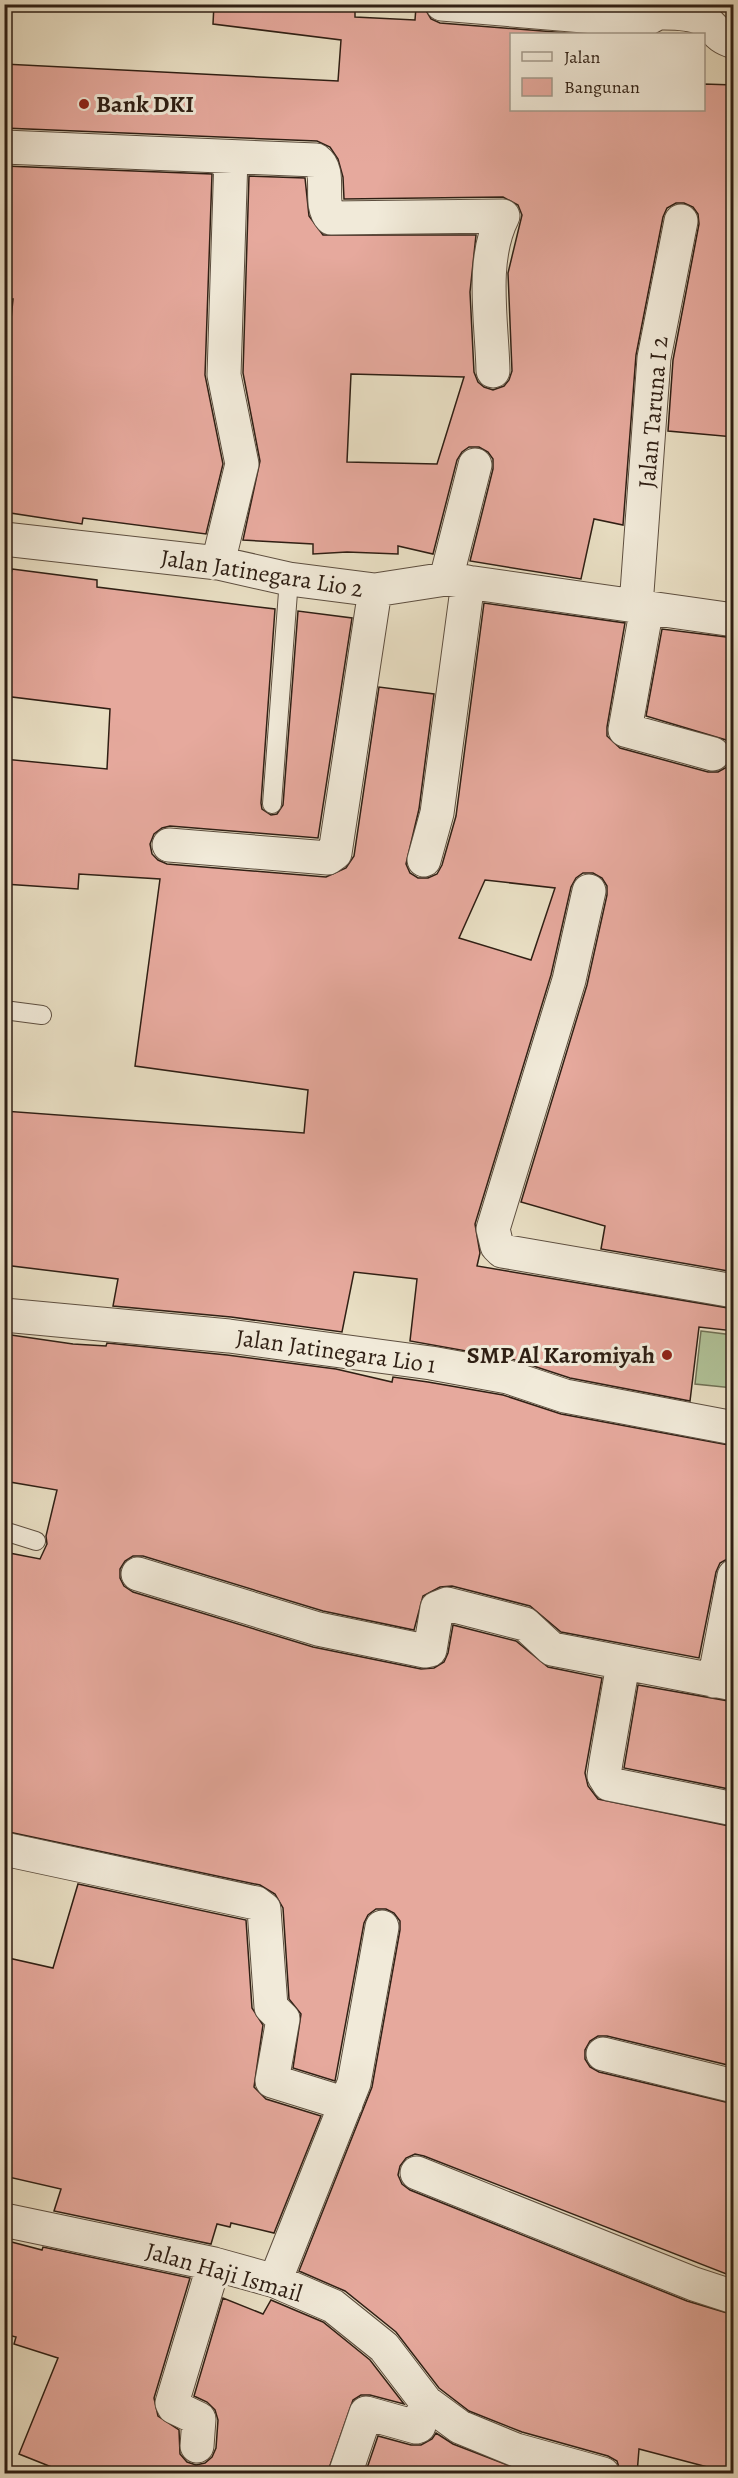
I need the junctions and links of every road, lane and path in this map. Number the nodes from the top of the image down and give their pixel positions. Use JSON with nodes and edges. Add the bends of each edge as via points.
{"nodes":[{"id":1,"x":442,"y":4,"type":"edge"},
{"id":2,"x":659,"y":9,"type":"edge"},
{"id":3,"x":734,"y":42,"type":"edge"},
{"id":4,"x":4,"y":147,"type":"edge"},
{"id":5,"x":231,"y":157,"type":"junction"},
{"id":6,"x":681,"y":221,"type":"dead end"},
{"id":7,"x":493,"y":371,"type":"dead end"},
{"id":8,"x":475,"y":465,"type":"dead end"},
{"id":9,"x":4,"y":539,"type":"edge"},
{"id":10,"x":218,"y":563,"type":"junction"},
{"id":11,"x":289,"y":579,"type":"junction"},
{"id":12,"x":457,"y":580,"type":"junction"},
{"id":13,"x":375,"y":590,"type":"junction"},
{"id":14,"x":641,"y":606,"type":"junction"},
{"id":15,"x":734,"y":620,"type":"edge"},
{"id":16,"x":713,"y":754,"type":"dead end"},
{"id":17,"x":272,"y":804,"type":"dead end"},
{"id":18,"x":169,"y":845,"type":"dead end"},
{"id":19,"x":424,"y":860,"type":"dead end"},
{"id":20,"x":589,"y":891,"type":"dead end"},
{"id":21,"x":4,"y":1010,"type":"edge"},
{"id":22,"x":42,"y":1015,"type":"dead end"},
{"id":23,"x":734,"y":1291,"type":"edge"},
{"id":24,"x":4,"y":1315,"type":"edge"},
{"id":25,"x":734,"y":1428,"type":"edge"},
{"id":26,"x":4,"y":1531,"type":"edge"},
{"id":27,"x":36,"y":1541,"type":"dead end"},
{"id":28,"x":138,"y":1574,"type":"dead end"},
{"id":29,"x":734,"y":1576,"type":"edge"},
{"id":30,"x":623,"y":1664,"type":"junction"},
{"id":31,"x":724,"y":1682,"type":"edge"},
{"id":32,"x":734,"y":1809,"type":"edge"},
{"id":33,"x":4,"y":1849,"type":"edge"},
{"id":34,"x":382,"y":1927,"type":"dead end"},
{"id":35,"x":603,"y":2054,"type":"dead end"},
{"id":36,"x":734,"y":2086,"type":"edge"},
{"id":37,"x":346,"y":2104,"type":"junction"},
{"id":38,"x":417,"y":2173,"type":"dead end"},
{"id":39,"x":4,"y":2220,"type":"edge"},
{"id":40,"x":214,"y":2264,"type":"junction"},
{"id":41,"x":275,"y":2281,"type":"junction"},
{"id":42,"x":734,"y":2297,"type":"edge"},
{"id":43,"x":426,"y":2402,"type":"junction"},
{"id":44,"x":197,"y":2446,"type":"dead end"},
{"id":45,"x":345,"y":2474,"type":"edge"},
{"id":46,"x":603,"y":2474,"type":"edge"}],
"edges":[{"from":1,"to":2,"type":"street","via":[[643,21]]},
{"from":2,"to":3,"type":"street","via":[[702,19],[713,32]]},
{"from":4,"to":5,"type":"street"},
{"from":5,"to":7,"type":"street","via":[[316,160],[323,166],[326,210],[331,218],[503,216],[491,264]]},
{"from":5,"to":10,"type":"street","via":[[224,375],[242,464]]},
{"from":6,"to":14,"type":"street","name":"Jalan Taruna I 2","via":[[654,358]]},
{"from":8,"to":12,"type":"street"},
{"from":9,"to":10,"type":"street","name":"Jalan Jatinegara Lio 2"},
{"from":10,"to":11,"type":"street","name":"Jalan Jatinegara Lio 2"},
{"from":11,"to":13,"type":"street","name":"Jalan Jatinegara Lio 2"},
{"from":11,"to":17,"type":"lane"},
{"from":12,"to":13,"type":"street","name":"Jalan Jatinegara Lio 2"},
{"from":12,"to":14,"type":"street","name":"Jalan Jatinegara Lio 2"},
{"from":12,"to":19,"type":"street","via":[[437,813]]},
{"from":13,"to":18,"type":"street","via":[[335,853],[328,858]]},
{"from":14,"to":15,"type":"street","name":"Jalan Jatinegara Lio 2"},
{"from":14,"to":16,"type":"street","name":"Jalan Taruna I 2","via":[[625,730]]},
{"from":20,"to":23,"type":"street","via":[[569,980],[493,1229],[496,1246],[502,1251]]},
{"from":21,"to":22,"type":"lane"},
{"from":24,"to":25,"type":"street","name":"Jalan Jatinegara Lio 1","via":[[229,1335],[431,1363],[508,1377],[565,1396]]},
{"from":26,"to":27,"type":"lane"},
{"from":28,"to":30,"type":"street","via":[[318,1629],[424,1651],[430,1650],[437,1608],[447,1604],[525,1624],[552,1649]]},
{"from":29,"to":31,"type":"street"},
{"from":30,"to":31,"type":"street"},
{"from":30,"to":32,"type":"street","via":[[604,1776],[609,1784]]},
{"from":33,"to":37,"type":"street","via":[[256,1903],[264,1909],[271,2007],[283,2019],[272,2081]]},
{"from":34,"to":37,"type":"street","via":[[358,2064]]},
{"from":35,"to":36,"type":"street"},
{"from":37,"to":41,"type":"street"},
{"from":38,"to":42,"type":"street"},
{"from":39,"to":40,"type":"street","name":"Jalan Haji Ismail"},
{"from":40,"to":41,"type":"street","name":"Jalan Haji Ismail"},
{"from":40,"to":44,"type":"street","via":[[172,2403],[199,2419]]},
{"from":41,"to":43,"type":"street","name":"Jalan Haji Ismail","via":[[333,2306],[384,2347]]},
{"from":43,"to":45,"type":"street","via":[[416,2427],[366,2413]]},
{"from":43,"to":46,"type":"street","name":"Jalan Haji Ismail","via":[[460,2427],[516,2451]]}]}
